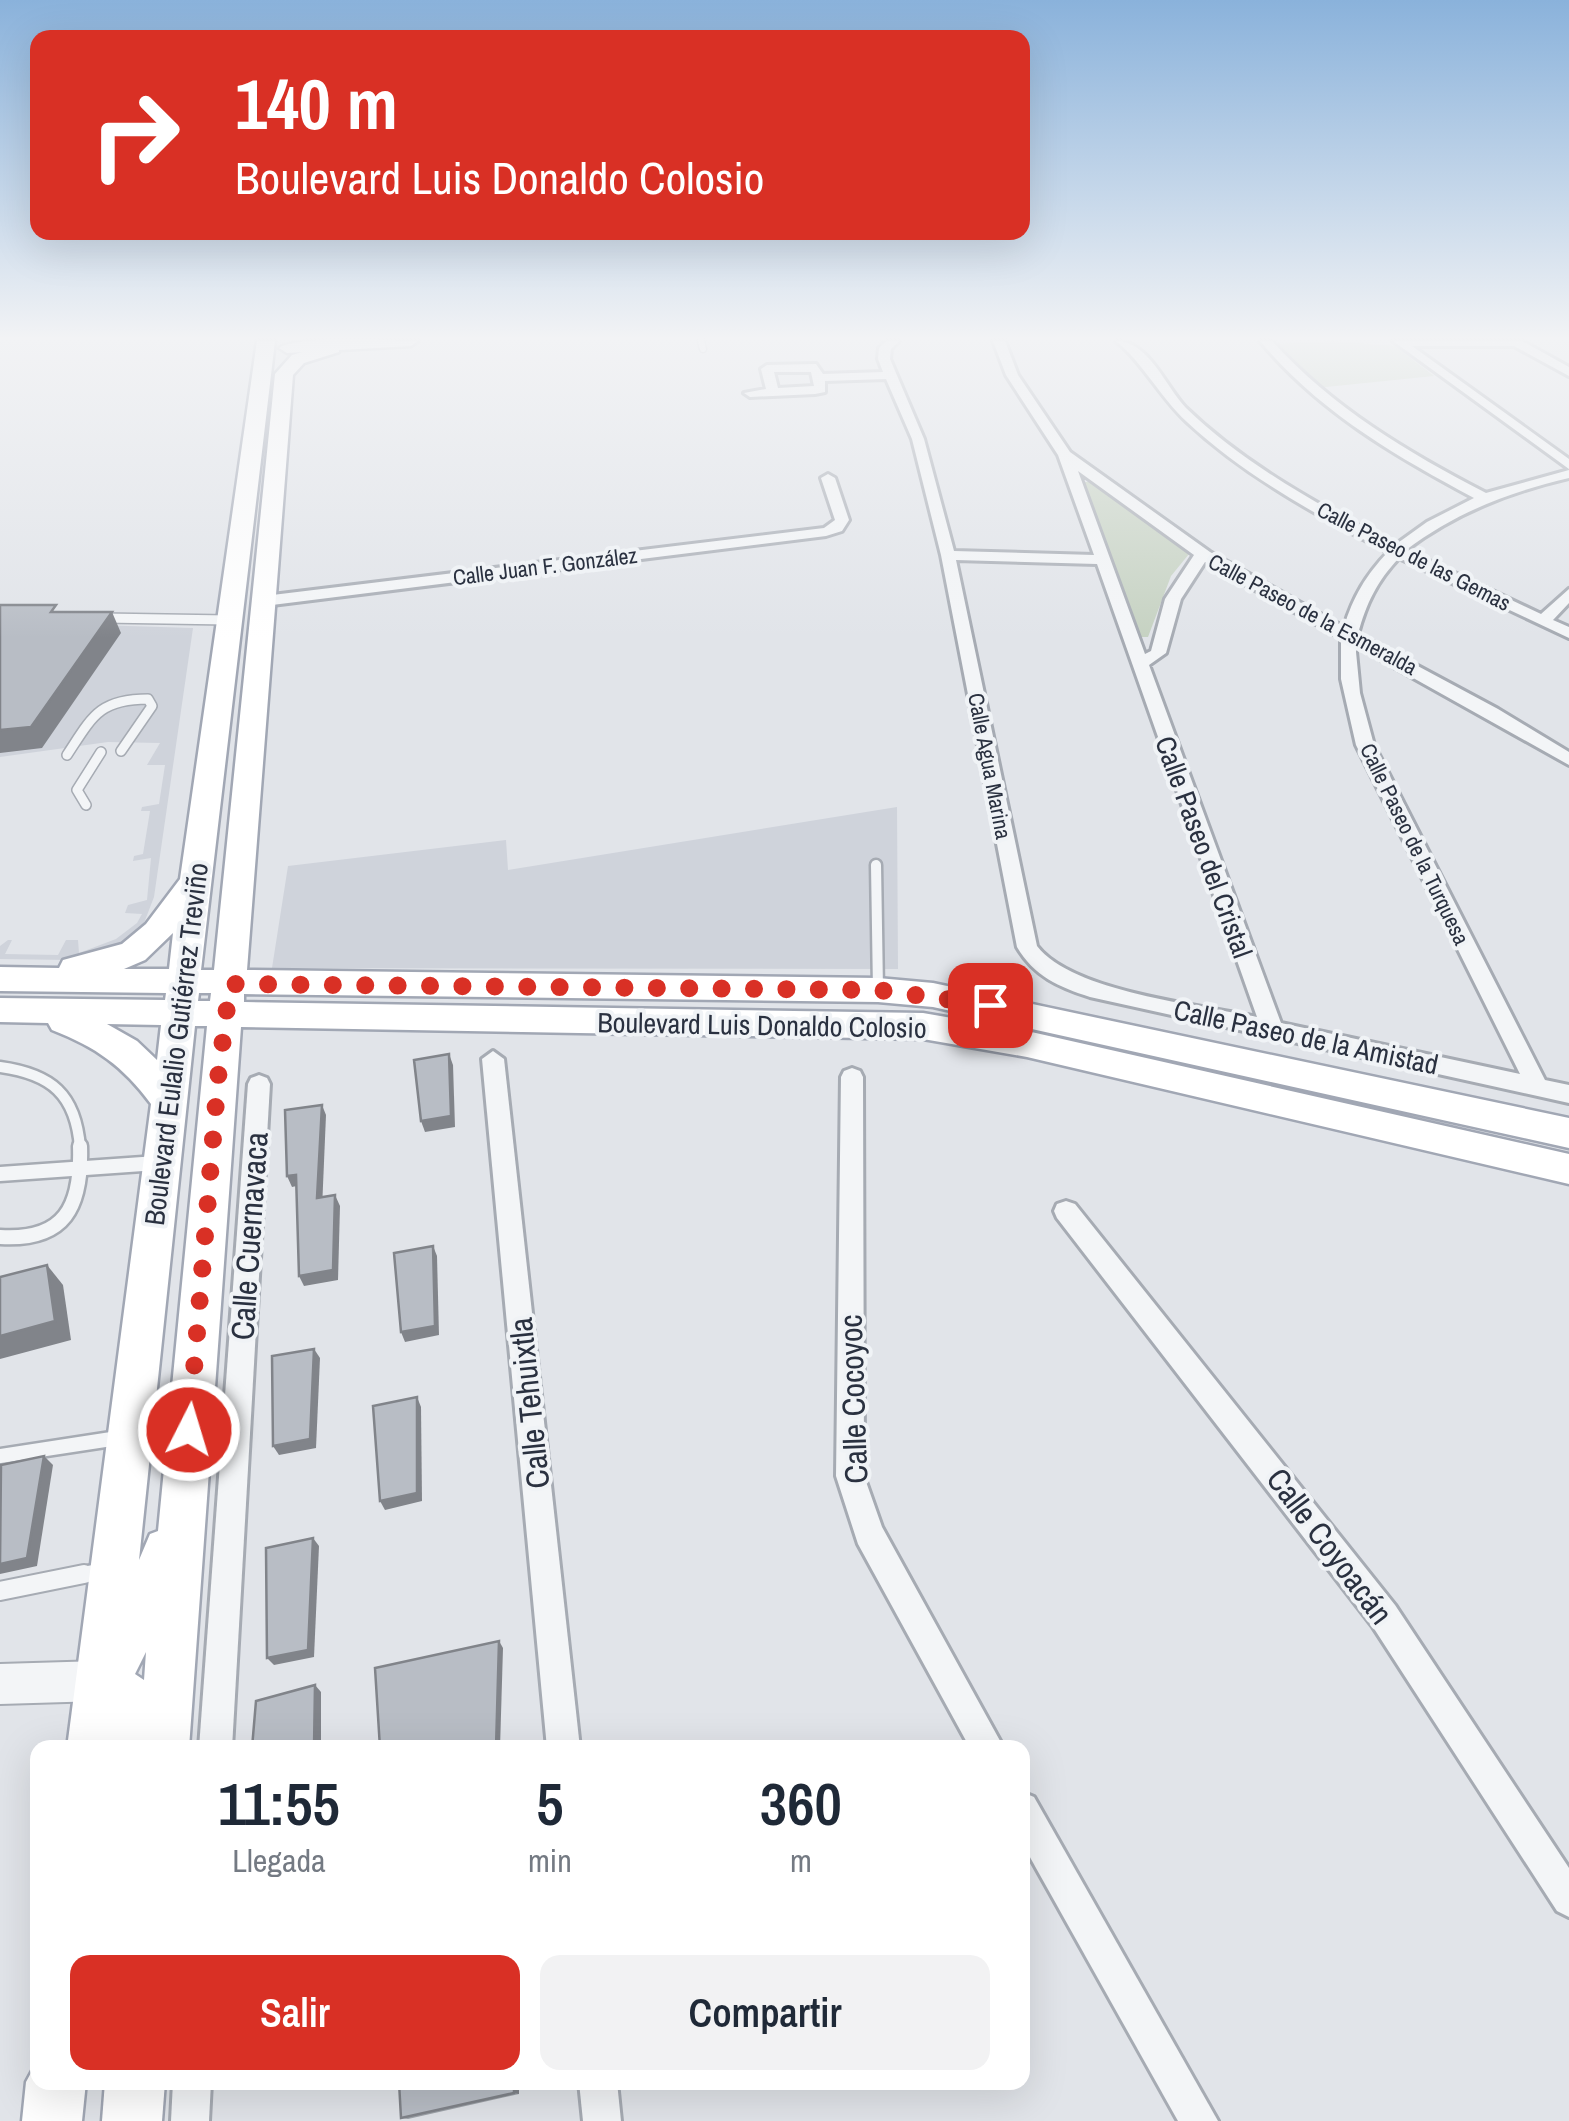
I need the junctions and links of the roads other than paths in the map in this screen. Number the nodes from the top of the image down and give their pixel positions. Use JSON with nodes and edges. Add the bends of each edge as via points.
{"nodes":[{"id":1,"x":261,"y":440,"type":"edge"},
{"id":2,"x":272,"y":440,"type":"edge"},
{"id":3,"x":918,"y":440,"type":"edge"},
{"id":4,"x":1054,"y":440,"type":"edge"},
{"id":5,"x":1217,"y":440,"type":"edge"},
{"id":6,"x":1381,"y":440,"type":"edge"},
{"id":7,"x":1534,"y":440,"type":"edge"},
{"id":8,"x":1064,"y":455,"type":"junction"},
{"id":9,"x":1569,"y":465,"type":"edge"},
{"id":10,"x":1569,"y":474,"type":"edge"},
{"id":11,"x":828,"y":478,"type":"dead end"},
{"id":12,"x":1484,"y":498,"type":"junction"},
{"id":13,"x":1396,"y":550,"type":"junction"},
{"id":14,"x":1202,"y":554,"type":"junction"},
{"id":15,"x":948,"y":555,"type":"junction"},
{"id":16,"x":1100,"y":560,"type":"junction"},
{"id":17,"x":1569,"y":594,"type":"edge"},
{"id":18,"x":264,"y":601,"type":"junction"},
{"id":19,"x":98,"y":618,"type":"edge"},
{"id":20,"x":228,"y":620,"type":"junction"},
{"id":21,"x":1544,"y":620,"type":"junction"},
{"id":22,"x":1569,"y":633,"type":"edge"},
{"id":23,"x":1348,"y":637,"type":"junction"},
{"id":24,"x":1138,"y":665,"type":"junction"},
{"id":25,"x":255,"y":715,"type":"junction"},
{"id":26,"x":212,"y":736,"type":"junction"},
{"id":27,"x":121,"y":751,"type":"dead end"},
{"id":28,"x":101,"y":752,"type":"dead end"},
{"id":29,"x":67,"y":755,"type":"dead end"},
{"id":30,"x":1569,"y":760,"type":"edge"},
{"id":31,"x":86,"y":805,"type":"dead end"},
{"id":32,"x":876,"y":865,"type":"dead end"},
{"id":33,"x":197,"y":879,"type":"junction"},
{"id":34,"x":1046,"y":970,"type":"joint"},
{"id":35,"x":0,"y":978,"type":"edge"},
{"id":36,"x":878,"y":990,"type":"junction"},
{"id":37,"x":183,"y":999,"type":"junction"},
{"id":38,"x":228,"y":1000,"type":"junction"},
{"id":39,"x":0,"y":1010,"type":"edge"},
{"id":40,"x":40,"y":1011,"type":"junction"},
{"id":41,"x":306,"y":1018,"type":"junction"},
{"id":42,"x":1272,"y":1029,"type":"junction"},
{"id":43,"x":494,"y":1058,"type":"dead end"},
{"id":44,"x":0,"y":1067,"type":"edge"},
{"id":45,"x":852,"y":1077,"type":"dead end"},
{"id":46,"x":218,"y":1078,"type":"junction"},
{"id":47,"x":259,"y":1084,"type":"dead end"},
{"id":48,"x":1538,"y":1088,"type":"junction"},
{"id":49,"x":1569,"y":1094,"type":"edge"},
{"id":50,"x":169,"y":1101,"type":"junction"},
{"id":51,"x":1569,"y":1133,"type":"edge"},
{"id":52,"x":162,"y":1163,"type":"junction"},
{"id":53,"x":1569,"y":1169,"type":"edge"},
{"id":54,"x":81,"y":1171,"type":"junction"},
{"id":55,"x":0,"y":1174,"type":"edge"},
{"id":56,"x":1066,"y":1211,"type":"dead end"},
{"id":57,"x":0,"y":1238,"type":"edge"},
{"id":58,"x":128,"y":1436,"type":"junction"},
{"id":59,"x":0,"y":1456,"type":"edge"},
{"id":60,"x":182,"y":1508,"type":"junction"},
{"id":61,"x":112,"y":1568,"type":"junction"},
{"id":62,"x":0,"y":1592,"type":"edge"},
{"id":63,"x":100,"y":1681,"type":"junction"},
{"id":64,"x":0,"y":1684,"type":"edge"},
{"id":65,"x":93,"y":1740,"type":"edge"},
{"id":66,"x":136,"y":1740,"type":"edge"},
{"id":67,"x":163,"y":1740,"type":"edge"},
{"id":68,"x":216,"y":1740,"type":"edge"},
{"id":69,"x":563,"y":1740,"type":"edge"},
{"id":70,"x":984,"y":1740,"type":"edge"},
{"id":71,"x":1030,"y":1823,"type":"edge"},
{"id":72,"x":1569,"y":1899,"type":"edge"},
{"id":73,"x":55,"y":2090,"type":"edge"},
{"id":74,"x":114,"y":2090,"type":"edge"},
{"id":75,"x":134,"y":2090,"type":"edge"},
{"id":76,"x":192,"y":2090,"type":"edge"},
{"id":77,"x":599,"y":2090,"type":"edge"},
{"id":78,"x":52,"y":2121,"type":"edge"},
{"id":79,"x":115,"y":2121,"type":"edge"},
{"id":80,"x":132,"y":2121,"type":"edge"},
{"id":81,"x":190,"y":2121,"type":"edge"},
{"id":82,"x":602,"y":2121,"type":"edge"},
{"id":83,"x":1199,"y":2121,"type":"edge"}],
"edges":[{"from":1,"to":20,"type":"main road","name":"Boulevard Eulalio Gutiérrez Treviño"},
{"from":2,"to":18,"type":"main road","name":"Boulevard Eulalio Gutiérrez Treviño"},
{"from":3,"to":15,"type":"street"},
{"from":4,"to":8,"type":"street","name":"Calle Paseo del Cristal"},
{"from":5,"to":13,"type":"street","name":"Calle Paseo de las Gemas","via":[[1296,496]]},
{"from":6,"to":12,"type":"street"},
{"from":7,"to":9,"type":"street"},
{"from":8,"to":14,"type":"street","name":"Calle Paseo de la Esmeralda"},
{"from":8,"to":16,"type":"street","name":"Calle Paseo del Cristal"},
{"from":10,"to":12,"type":"street","name":"Calle Paseo de la Turquesa"},
{"from":11,"to":18,"type":"street","name":"Calle Juan F. González","via":[[842,520],[826,532]]},
{"from":12,"to":13,"type":"street","name":"Calle Paseo de la Turquesa"},
{"from":13,"to":21,"type":"street","name":"Calle Paseo de las Gemas"},
{"from":13,"to":23,"type":"street","name":"Calle Paseo de la Turquesa","via":[[1359,605]]},
{"from":14,"to":23,"type":"street","name":"Calle Paseo de la Esmeralda"},
{"from":14,"to":24,"type":"street","via":[[1173,599],[1158,653]]},
{"from":15,"to":16,"type":"street"},
{"from":15,"to":34,"type":"street","name":"Calle Agua Marina","via":[[1027,948]]},
{"from":16,"to":24,"type":"street","name":"Calle Paseo del Cristal"},
{"from":17,"to":21,"type":"street"},
{"from":18,"to":25,"type":"main road","name":"Boulevard Eulalio Gutiérrez Treviño"},
{"from":19,"to":20,"type":"lane"},
{"from":20,"to":26,"type":"main road","name":"Boulevard Eulalio Gutiérrez Treviño"},
{"from":21,"to":22,"type":"street","name":"Calle Paseo de las Gemas"},
{"from":23,"to":30,"type":"street","name":"Calle Paseo de la Esmeralda","via":[[1486,708]]},
{"from":23,"to":48,"type":"street","name":"Calle Paseo de la Turquesa","via":[[1352,704],[1365,745]]},
{"from":24,"to":42,"type":"street","name":"Calle Paseo del Cristal"},
{"from":25,"to":26,"type":"main road"},
{"from":25,"to":38,"type":"main road","name":"Boulevard Eulalio Gutiérrez Treviño"},
{"from":26,"to":33,"type":"main road","name":"Boulevard Eulalio Gutiérrez Treviño"},
{"from":27,"to":29,"type":"lane","via":[[152,706],[148,699],[120,697],[104,704]]},
{"from":28,"to":31,"type":"lane","via":[[77,790]]},
{"from":32,"to":36,"type":"lane"},
{"from":33,"to":35,"type":"main road","via":[[162,931],[135,952],[86,967]]},
{"from":33,"to":37,"type":"main road","name":"Boulevard Eulalio Gutiérrez Treviño"},
{"from":34,"to":42,"type":"street","name":"Calle Paseo de la Amistad","via":[[1090,989]]},
{"from":35,"to":37,"type":"main road","name":"Boulevard Luis Donaldo Colosio"},
{"from":36,"to":38,"type":"main road","name":"Boulevard Luis Donaldo Colosio"},
{"from":36,"to":51,"type":"main road","name":"Boulevard Luis Donaldo Colosio","via":[[990,1005]]},
{"from":37,"to":38,"type":"main road","name":"Boulevard Luis Donaldo Colosio"},
{"from":37,"to":40,"type":"main road","name":"Boulevard Luis Donaldo Colosio"},
{"from":37,"to":50,"type":"main road","name":"Boulevard Eulalio Gutiérrez Treviño"},
{"from":38,"to":41,"type":"main road","name":"Boulevard Luis Donaldo Colosio"},
{"from":38,"to":46,"type":"main road","name":"Boulevard Eulalio Gutiérrez Treviño"},
{"from":39,"to":40,"type":"main road","name":"Boulevard Luis Donaldo Colosio"},
{"from":40,"to":50,"type":"main road","via":[[118,1042]]},
{"from":41,"to":46,"type":"main road","via":[[260,1034]]},
{"from":41,"to":53,"type":"main road","name":"Boulevard Luis Donaldo Colosio","via":[[923,1026]]},
{"from":42,"to":48,"type":"street","name":"Calle Paseo de la Amistad"},
{"from":43,"to":69,"type":"street","name":"Calle Tehuixtla"},
{"from":44,"to":54,"type":"lane","via":[[48,1081],[76,1124]]},
{"from":45,"to":70,"type":"street","name":"Calle Cocoyoc","via":[[850,1476],[869,1534]]},
{"from":46,"to":60,"type":"main road","name":"Boulevard Eulalio Gutiérrez Treviño"},
{"from":47,"to":68,"type":"street","name":"Calle Cuernavaca"},
{"from":48,"to":49,"type":"street","name":"Calle Paseo de la Amistad"},
{"from":50,"to":52,"type":"main road","name":"Boulevard Eulalio Gutiérrez Treviño"},
{"from":52,"to":54,"type":"lane"},
{"from":52,"to":58,"type":"main road","name":"Boulevard Eulalio Gutiérrez Treviño"},
{"from":54,"to":55,"type":"lane"},
{"from":54,"to":57,"type":"lane","via":[[56,1229]]},
{"from":56,"to":72,"type":"street","name":"Calle Coyoacán","via":[[1384,1616]]},
{"from":58,"to":59,"type":"lane"},
{"from":58,"to":61,"type":"main road","name":"Boulevard Eulalio Gutiérrez Treviño"},
{"from":60,"to":63,"type":"main road","via":[[142,1612]]},
{"from":60,"to":67,"type":"main road","name":"Boulevard Eulalio Gutiérrez Treviño"},
{"from":61,"to":62,"type":"lane"},
{"from":61,"to":63,"type":"main road","name":"Boulevard Eulalio Gutiérrez Treviño"},
{"from":63,"to":64,"type":"street"},
{"from":63,"to":65,"type":"main road","name":"Boulevard Eulalio Gutiérrez Treviño"},
{"from":63,"to":66,"type":"main road","via":[[132,1702]]},
{"from":71,"to":83,"type":"street"},
{"from":73,"to":78,"type":"main road"},
{"from":74,"to":79,"type":"main road"},
{"from":75,"to":80,"type":"main road"},
{"from":76,"to":81,"type":"street"},
{"from":77,"to":82,"type":"street"}]}
